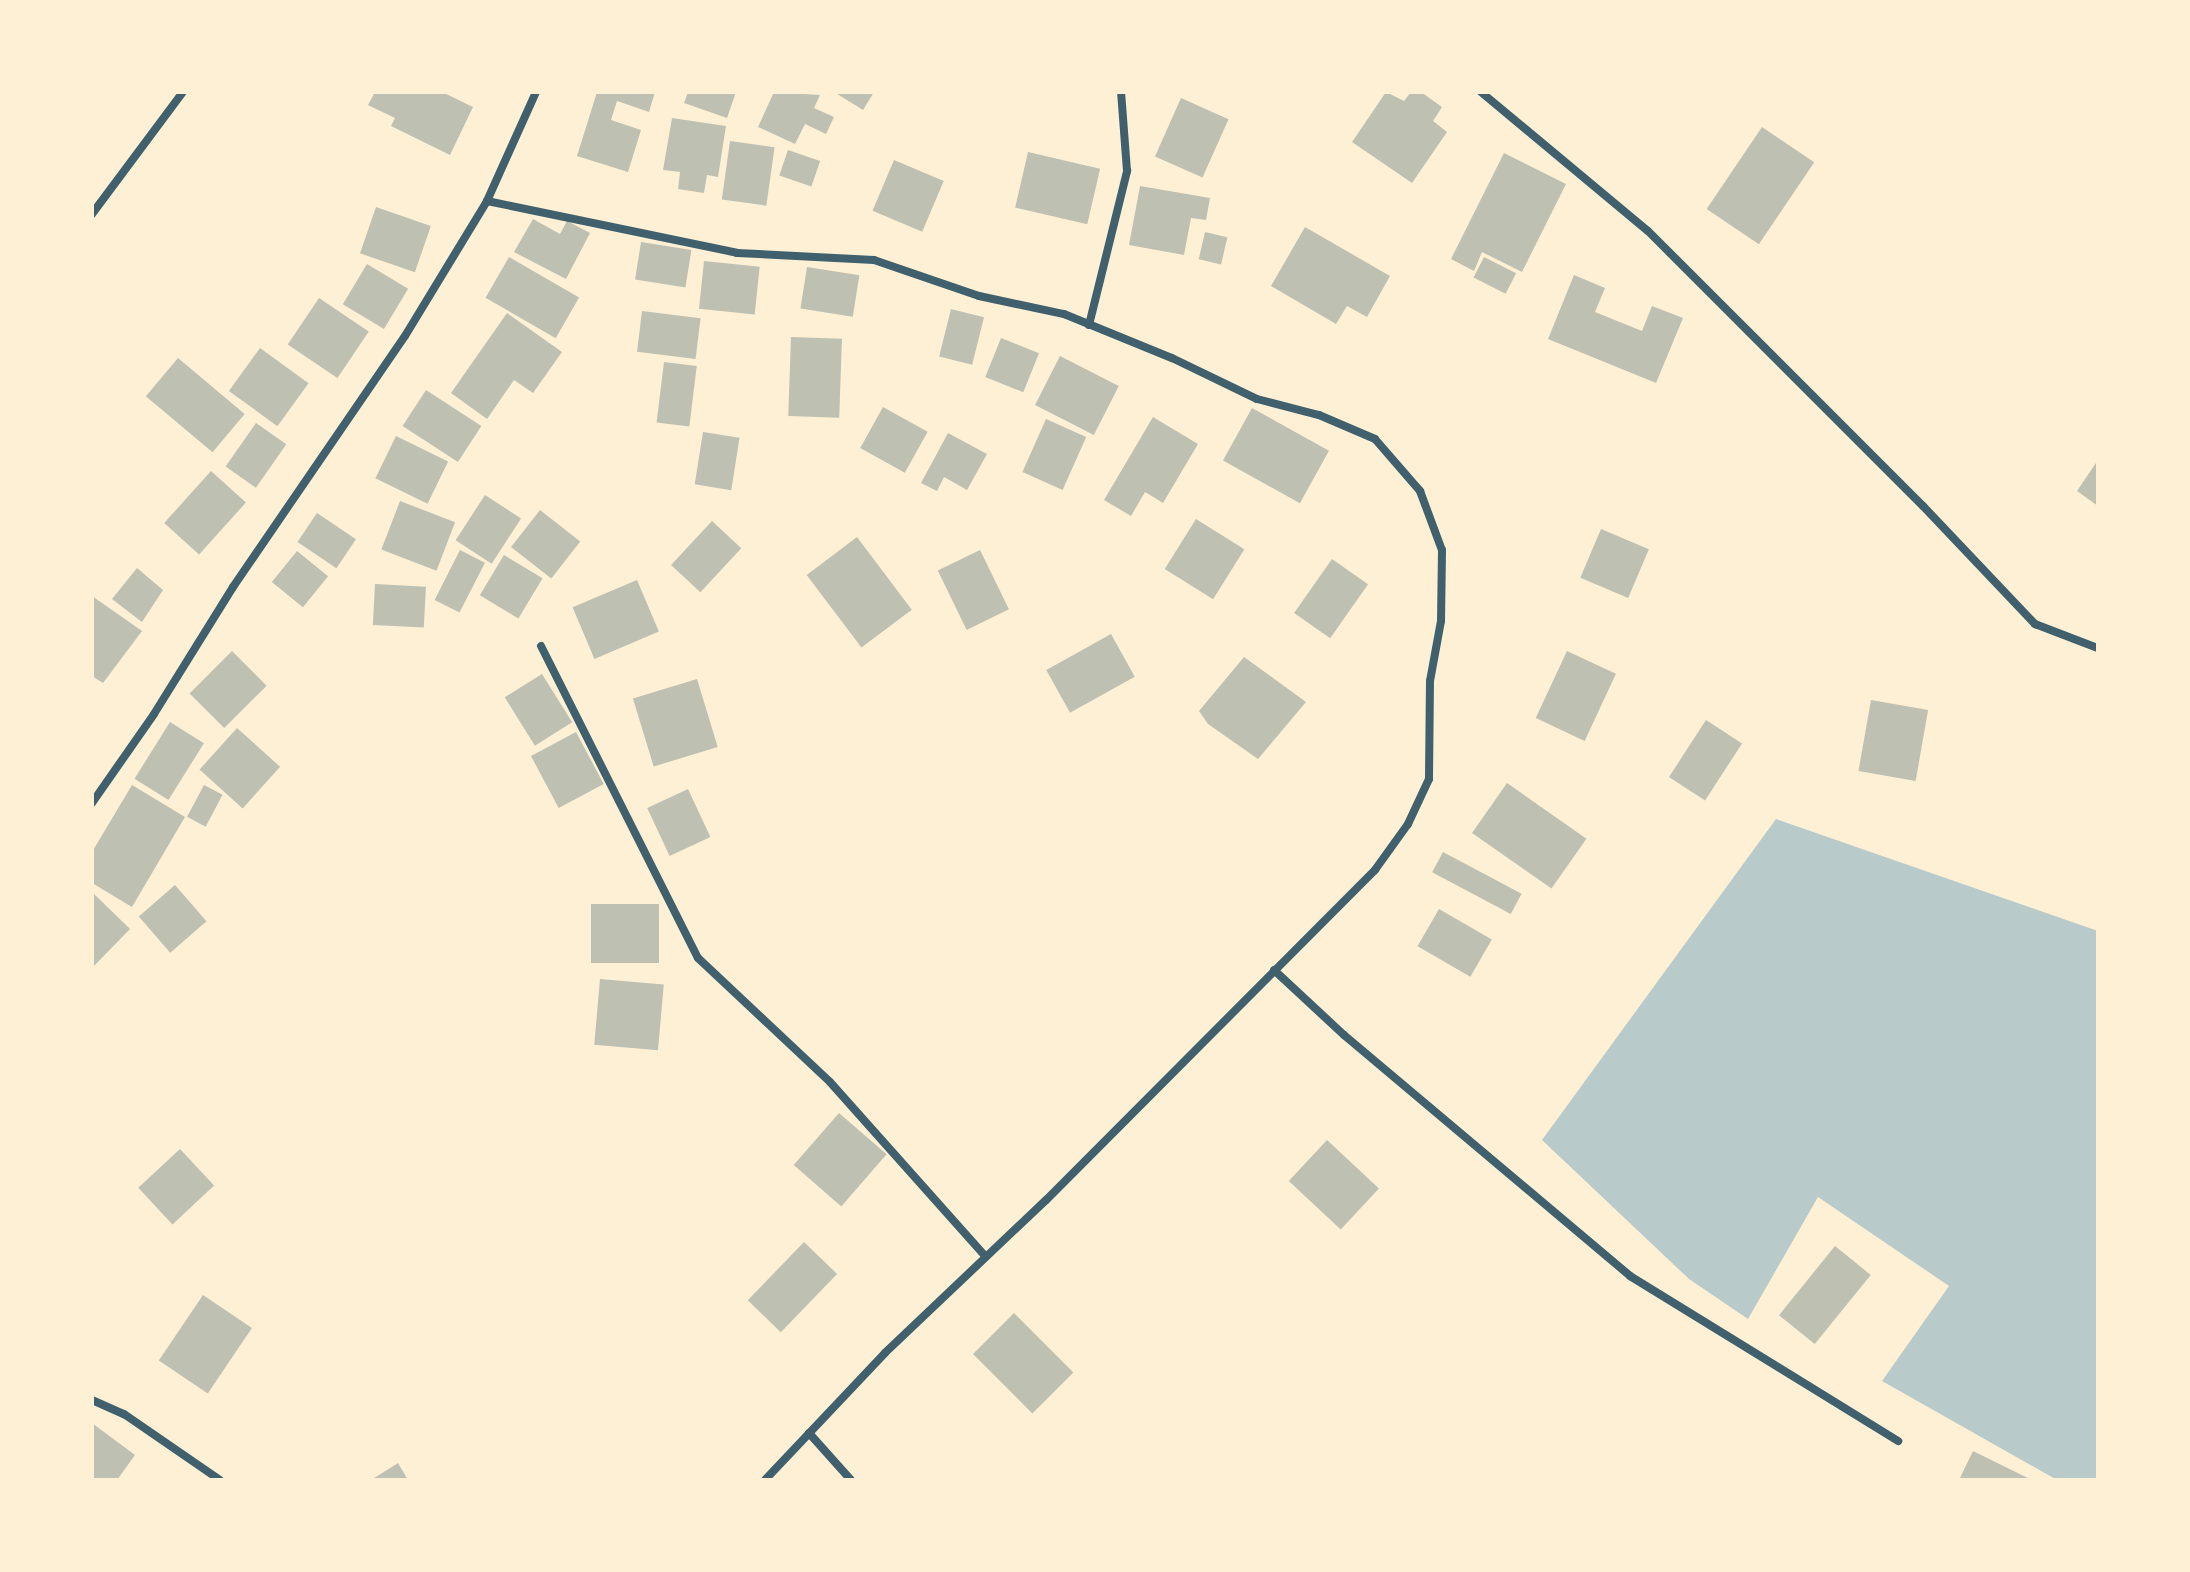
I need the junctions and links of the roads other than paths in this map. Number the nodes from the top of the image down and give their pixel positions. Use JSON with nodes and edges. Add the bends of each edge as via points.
{"nodes":[{"id":1,"x":183,"y":92,"type":"edge"},
{"id":2,"x":536,"y":92,"type":"edge"},
{"id":3,"x":1121,"y":92,"type":"edge"},
{"id":4,"x":1481,"y":92,"type":"edge"},
{"id":5,"x":487,"y":201,"type":"junction"},
{"id":6,"x":92,"y":214,"type":"edge"},
{"id":7,"x":1089,"y":325,"type":"junction"},
{"id":8,"x":541,"y":646,"type":"dead end"},
{"id":9,"x":2098,"y":648,"type":"edge"},
{"id":10,"x":92,"y":803,"type":"edge"},
{"id":11,"x":1274,"y":970,"type":"junction"},
{"id":12,"x":986,"y":1257,"type":"junction"},
{"id":13,"x":92,"y":1400,"type":"edge"},
{"id":14,"x":809,"y":1433,"type":"junction"},
{"id":15,"x":1898,"y":1441,"type":"dead end"},
{"id":16,"x":220,"y":1480,"type":"edge"},
{"id":17,"x":765,"y":1480,"type":"edge"},
{"id":18,"x":851,"y":1480,"type":"edge"}],
"edges":[{"from":1,"to":6,"type":"street"},
{"from":2,"to":5,"type":"street"},
{"from":3,"to":7,"type":"street","via":[[1127,171]]},
{"from":4,"to":9,"type":"street","via":[[1648,231],[2035,624]]},
{"from":5,"to":7,"type":"street","via":[[737,253],[874,260],[979,296],[1064,314]]},
{"from":5,"to":10,"type":"street","via":[[405,336]]},
{"from":7,"to":11,"type":"street","via":[[1257,399],[1319,415],[1375,439],[1420,491],[1442,550],[1441,621],[1430,681],[1429,779],[1408,824],[1375,870]]},
{"from":8,"to":12,"type":"street","via":[[698,958],[830,1082]]},
{"from":11,"to":12,"type":"street"},
{"from":11,"to":15,"type":"street","via":[[1630,1276]]},
{"from":12,"to":14,"type":"street"},
{"from":13,"to":16,"type":"street","via":[[124,1414]]},
{"from":14,"to":17,"type":"street"},
{"from":14,"to":18,"type":"street"}]}
